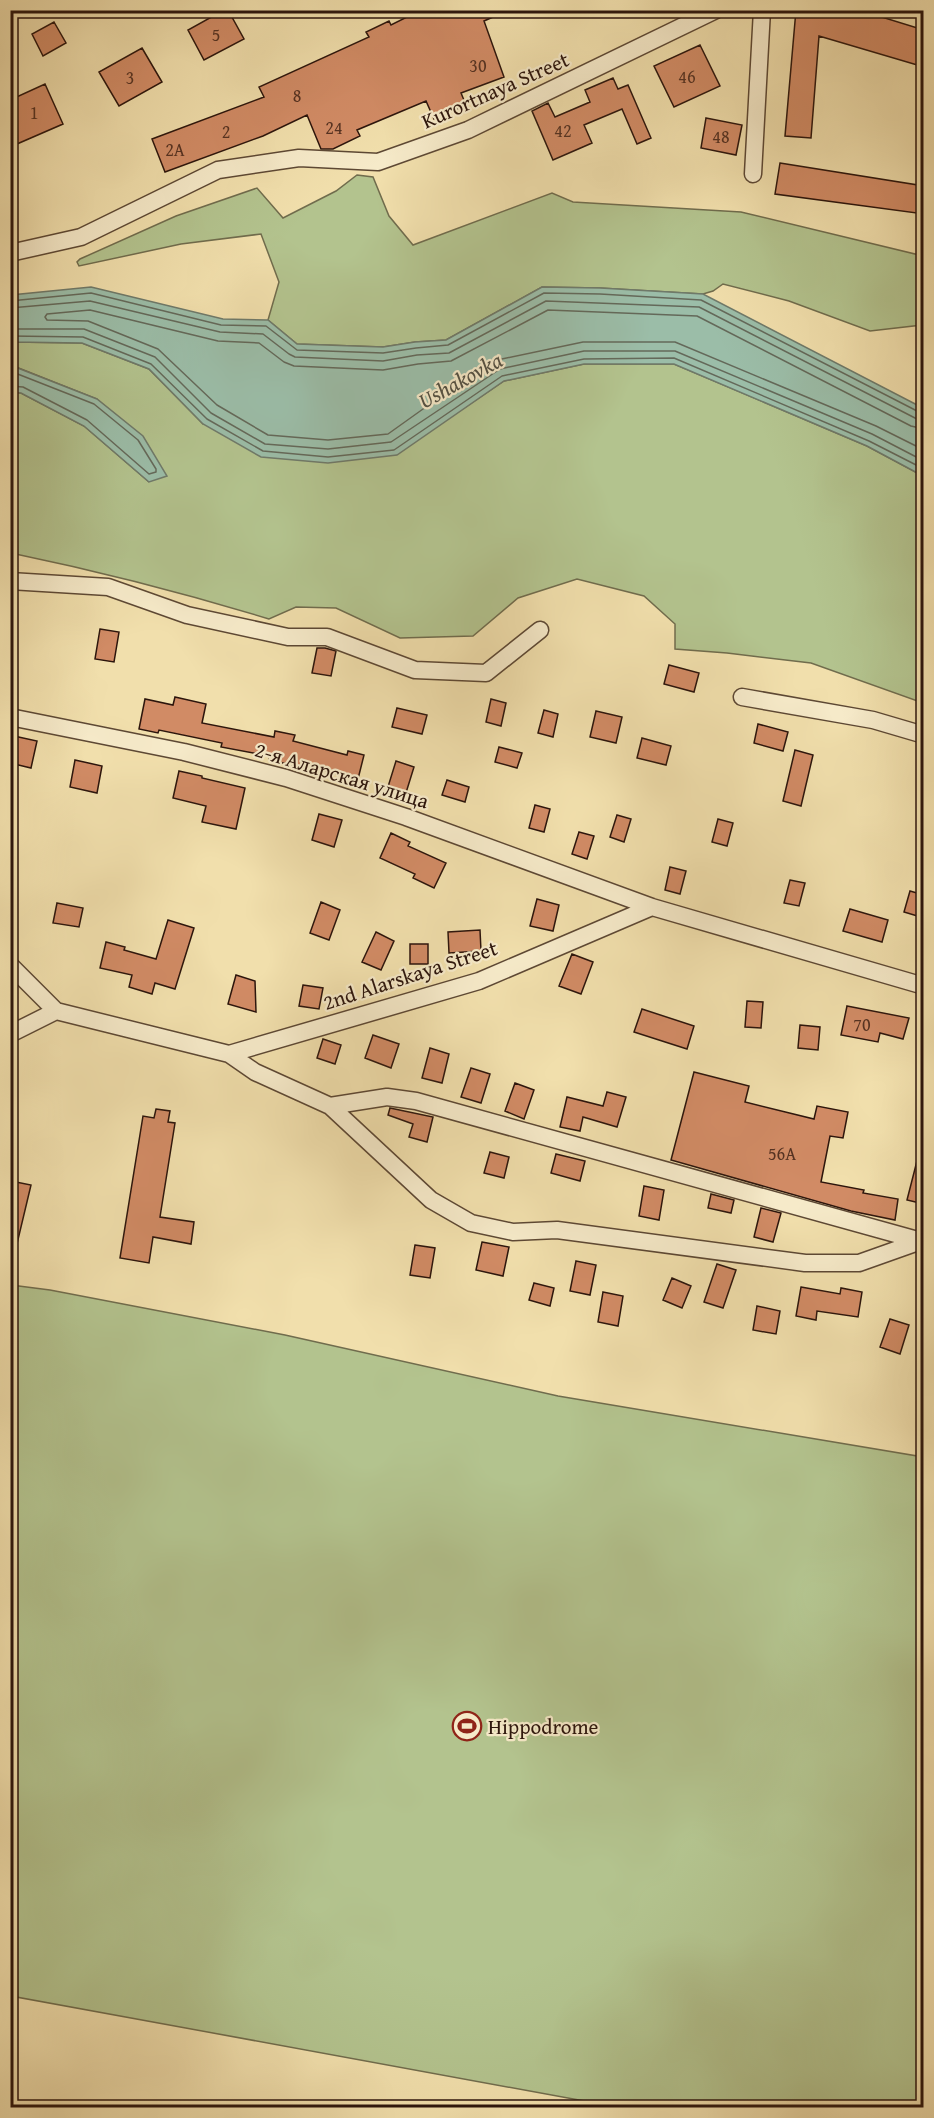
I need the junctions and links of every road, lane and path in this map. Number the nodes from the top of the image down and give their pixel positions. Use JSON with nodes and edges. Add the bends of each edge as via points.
{"nodes":[{"id":1,"x":716,"y":10,"type":"edge"},
{"id":2,"x":762,"y":10,"type":"edge"},
{"id":3,"x":753,"y":174,"type":"dead end"},
{"id":4,"x":10,"y":253,"type":"edge"},
{"id":5,"x":10,"y":581,"type":"edge"},
{"id":6,"x":540,"y":630,"type":"dead end"},
{"id":7,"x":742,"y":697,"type":"dead end"},
{"id":8,"x":10,"y":717,"type":"edge"},
{"id":9,"x":924,"y":735,"type":"edge"},
{"id":10,"x":652,"y":907,"type":"junction"},
{"id":11,"x":10,"y":965,"type":"edge"},
{"id":12,"x":924,"y":986,"type":"edge"},
{"id":13,"x":56,"y":1011,"type":"junction"},
{"id":14,"x":10,"y":1034,"type":"edge"},
{"id":15,"x":229,"y":1054,"type":"junction"},
{"id":16,"x":330,"y":1106,"type":"junction"},
{"id":17,"x":922,"y":1241,"type":"edge"}],
"edges":[{"from":1,"to":4,"type":"street","name":"Kurortnaya Street","via":[[468,130],[378,162],[299,158],[218,170],[81,237]]},
{"from":2,"to":3,"type":"street"},
{"from":5,"to":6,"type":"street","via":[[108,587],[187,615],[288,637],[327,637],[415,670],[486,673]]},
{"from":7,"to":9,"type":"street","via":[[873,720]]},
{"from":8,"to":10,"type":"street","name":"2-я Аларская улица","via":[[184,752],[286,778],[406,817]]},
{"from":10,"to":12,"type":"street"},
{"from":10,"to":15,"type":"street","name":"2nd Alarskaya Street","via":[[479,981]]},
{"from":11,"to":13,"type":"street"},
{"from":13,"to":14,"type":"street"},
{"from":13,"to":15,"type":"street"},
{"from":15,"to":16,"type":"street","via":[[255,1072]]},
{"from":16,"to":17,"type":"street","via":[[387,1097],[416,1101]]},
{"from":16,"to":17,"type":"street","via":[[431,1200],[471,1222],[513,1232],[557,1230],[805,1263],[859,1263]]}]}
